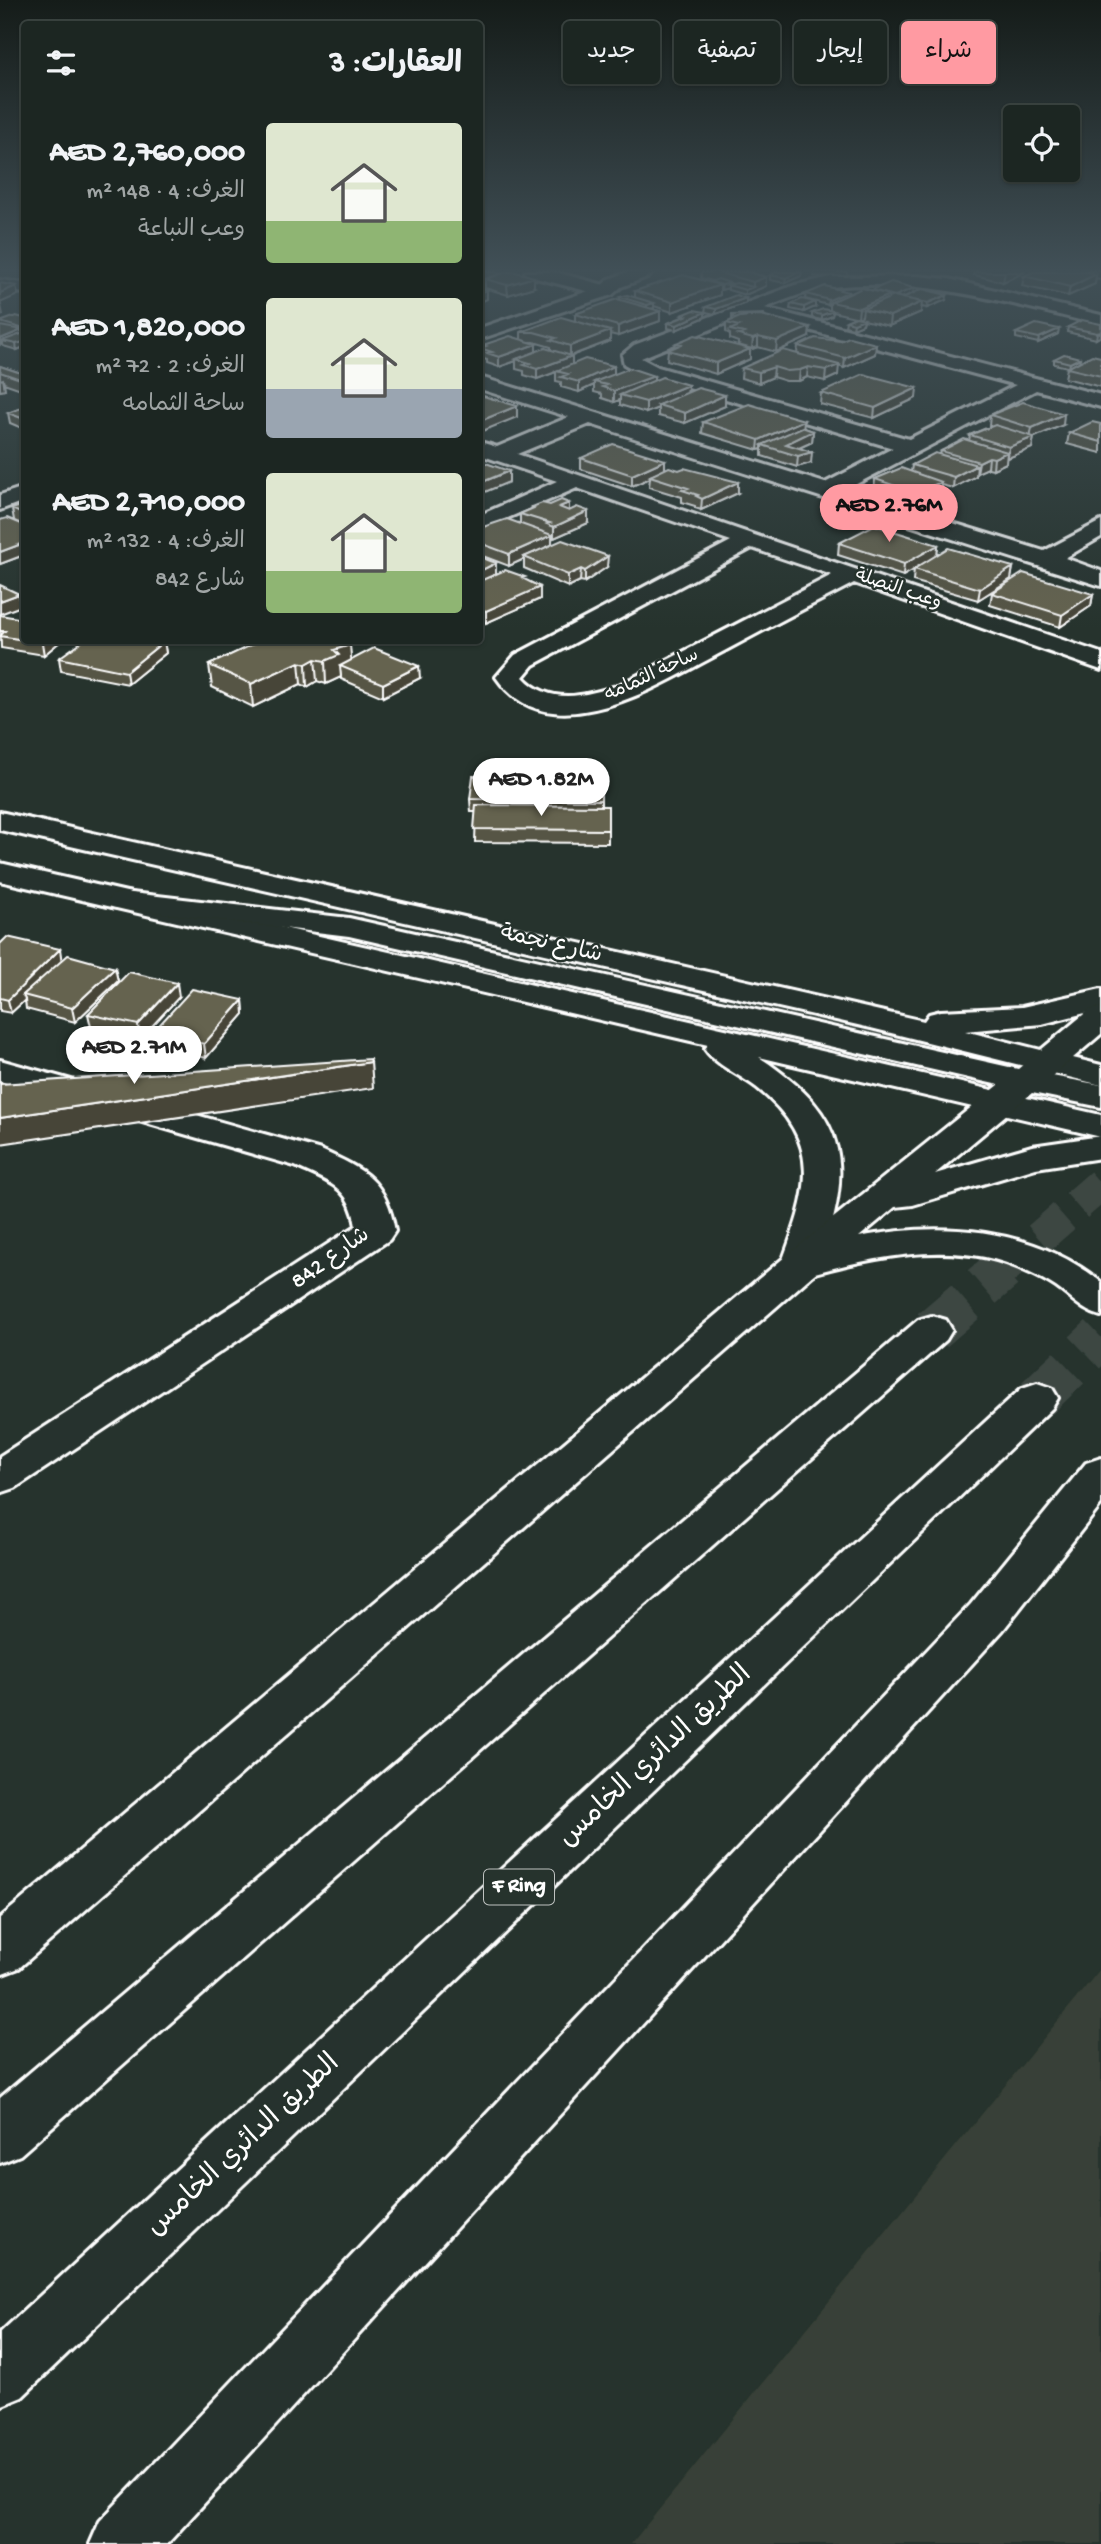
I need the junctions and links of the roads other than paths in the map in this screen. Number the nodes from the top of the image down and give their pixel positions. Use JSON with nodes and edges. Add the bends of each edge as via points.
{"nodes":[{"id":1,"x":504,"y":391,"type":"edge"},
{"id":2,"x":719,"y":391,"type":"edge"},
{"id":3,"x":1019,"y":391,"type":"edge"},
{"id":4,"x":1063,"y":391,"type":"edge"},
{"id":5,"x":1101,"y":401,"type":"edge"},
{"id":6,"x":587,"y":417,"type":"junction"},
{"id":7,"x":909,"y":446,"type":"junction"},
{"id":8,"x":489,"y":451,"type":"edge"},
{"id":9,"x":575,"y":481,"type":"junction"},
{"id":10,"x":826,"y":491,"type":"junction"},
{"id":11,"x":483,"y":522,"type":"edge"},
{"id":12,"x":1101,"y":528,"type":"edge"},
{"id":13,"x":748,"y":541,"type":"junction"},
{"id":14,"x":1046,"y":559,"type":"junction"},
{"id":15,"x":852,"y":574,"type":"junction"},
{"id":16,"x":1101,"y":579,"type":"edge"},
{"id":17,"x":1101,"y":662,"type":"edge"},
{"id":18,"x":0,"y":821,"type":"edge"},
{"id":19,"x":0,"y":872,"type":"edge"},
{"id":20,"x":122,"y":901,"type":"junction"},
{"id":21,"x":1101,"y":999,"type":"edge"},
{"id":22,"x":1101,"y":1017,"type":"edge"},
{"id":23,"x":872,"y":1018,"type":"junction"},
{"id":24,"x":692,"y":1032,"type":"junction"},
{"id":25,"x":0,"y":1070,"type":"edge"},
{"id":26,"x":1101,"y":1075,"type":"edge"},
{"id":27,"x":1024,"y":1082,"type":"junction"},
{"id":28,"x":50,"y":1086,"type":"junction"},
{"id":29,"x":1101,"y":1097,"type":"edge"},
{"id":30,"x":10,"y":1109,"type":"edge"},
{"id":31,"x":1101,"y":1126,"type":"edge"},
{"id":32,"x":1101,"y":1147,"type":"edge"},
{"id":33,"x":870,"y":1208,"type":"junction"},
{"id":34,"x":800,"y":1265,"type":"junction"},
{"id":35,"x":1101,"y":1303,"type":"edge"},
{"id":36,"x":932,"y":1330,"type":"tunnel mouth"},
{"id":37,"x":1037,"y":1398,"type":"tunnel mouth"},
{"id":38,"x":1101,"y":1474,"type":"edge"},
{"id":39,"x":0,"y":1478,"type":"edge"},
{"id":40,"x":1101,"y":1518,"type":"edge"},
{"id":41,"x":987,"y":1617,"type":"junction"},
{"id":42,"x":0,"y":1951,"type":"edge"},
{"id":43,"x":0,"y":2135,"type":"edge"},
{"id":44,"x":0,"y":2375,"type":"edge"},
{"id":45,"x":122,"y":2544,"type":"edge"}],
"edges":[{"from":1,"to":6,"type":"main road"},
{"from":2,"to":7,"type":"main road"},
{"from":3,"to":7,"type":"main road"},
{"from":4,"to":5,"type":"main road"},
{"from":6,"to":8,"type":"main road"},
{"from":6,"to":10,"type":"main road"},
{"from":7,"to":10,"type":"main road"},
{"from":8,"to":9,"type":"main road","name":"وعب النصلة"},
{"from":9,"to":11,"type":"main road"},
{"from":9,"to":13,"type":"main road","name":"وعب النصلة"},
{"from":10,"to":14,"type":"main road"},
{"from":12,"to":14,"type":"main road"},
{"from":13,"to":15,"type":"main road","name":"وعب النصلة"},
{"from":13,"to":15,"type":"main road","name":"ساحة الثمامه","via":[[524,660],[509,677],[536,700],[562,707],[596,702],[628,691]]},
{"from":14,"to":16,"type":"main road"},
{"from":15,"to":17,"type":"main road","name":"وعب النصلة"},
{"from":18,"to":23,"type":"main road","name":"شارع نجمة"},
{"from":19,"to":20,"type":"main road","name":"شارع نجمة"},
{"from":20,"to":24,"type":"main road","name":"شارع نجمة"},
{"from":20,"to":27,"type":"main road","via":[[349,927]]},
{"from":21,"to":23,"type":"main road","via":[[998,1020]]},
{"from":22,"to":27,"type":"main road"},
{"from":23,"to":27,"type":"main road","name":"شارع نجمة"},
{"from":24,"to":27,"type":"main road","name":"شارع نجمة"},
{"from":24,"to":34,"type":"main road","via":[[771,1081],[816,1134],[823,1158],[823,1183],[818,1214]]},
{"from":25,"to":28,"type":"main road","name":"شارع 842"},
{"from":26,"to":27,"type":"main road","name":"شارع نجمة"},
{"from":27,"to":29,"type":"main road"},
{"from":27,"to":31,"type":"main road","name":"شارع نجمة"},
{"from":27,"to":33,"type":"main road"},
{"from":28,"to":30,"type":"main road"},
{"from":28,"to":39,"type":"main road","name":"شارع 842","via":[[308,1158],[353,1179],[373,1204],[376,1231]]},
{"from":32,"to":33,"type":"main road","via":[[1032,1157]]},
{"from":33,"to":34,"type":"main road"},
{"from":34,"to":35,"type":"main road","via":[[860,1247],[918,1240],[975,1243],[1027,1256],[1067,1276]]},
{"from":34,"to":42,"type":"main road"},
{"from":36,"to":43,"type":"main road"},
{"from":37,"to":44,"type":"main road","name":"الطريق الدائري الخامس","number":"F Ring"},
{"from":38,"to":41,"type":"main road"},
{"from":40,"to":41,"type":"main road"},
{"from":41,"to":45,"type":"main road"}]}
